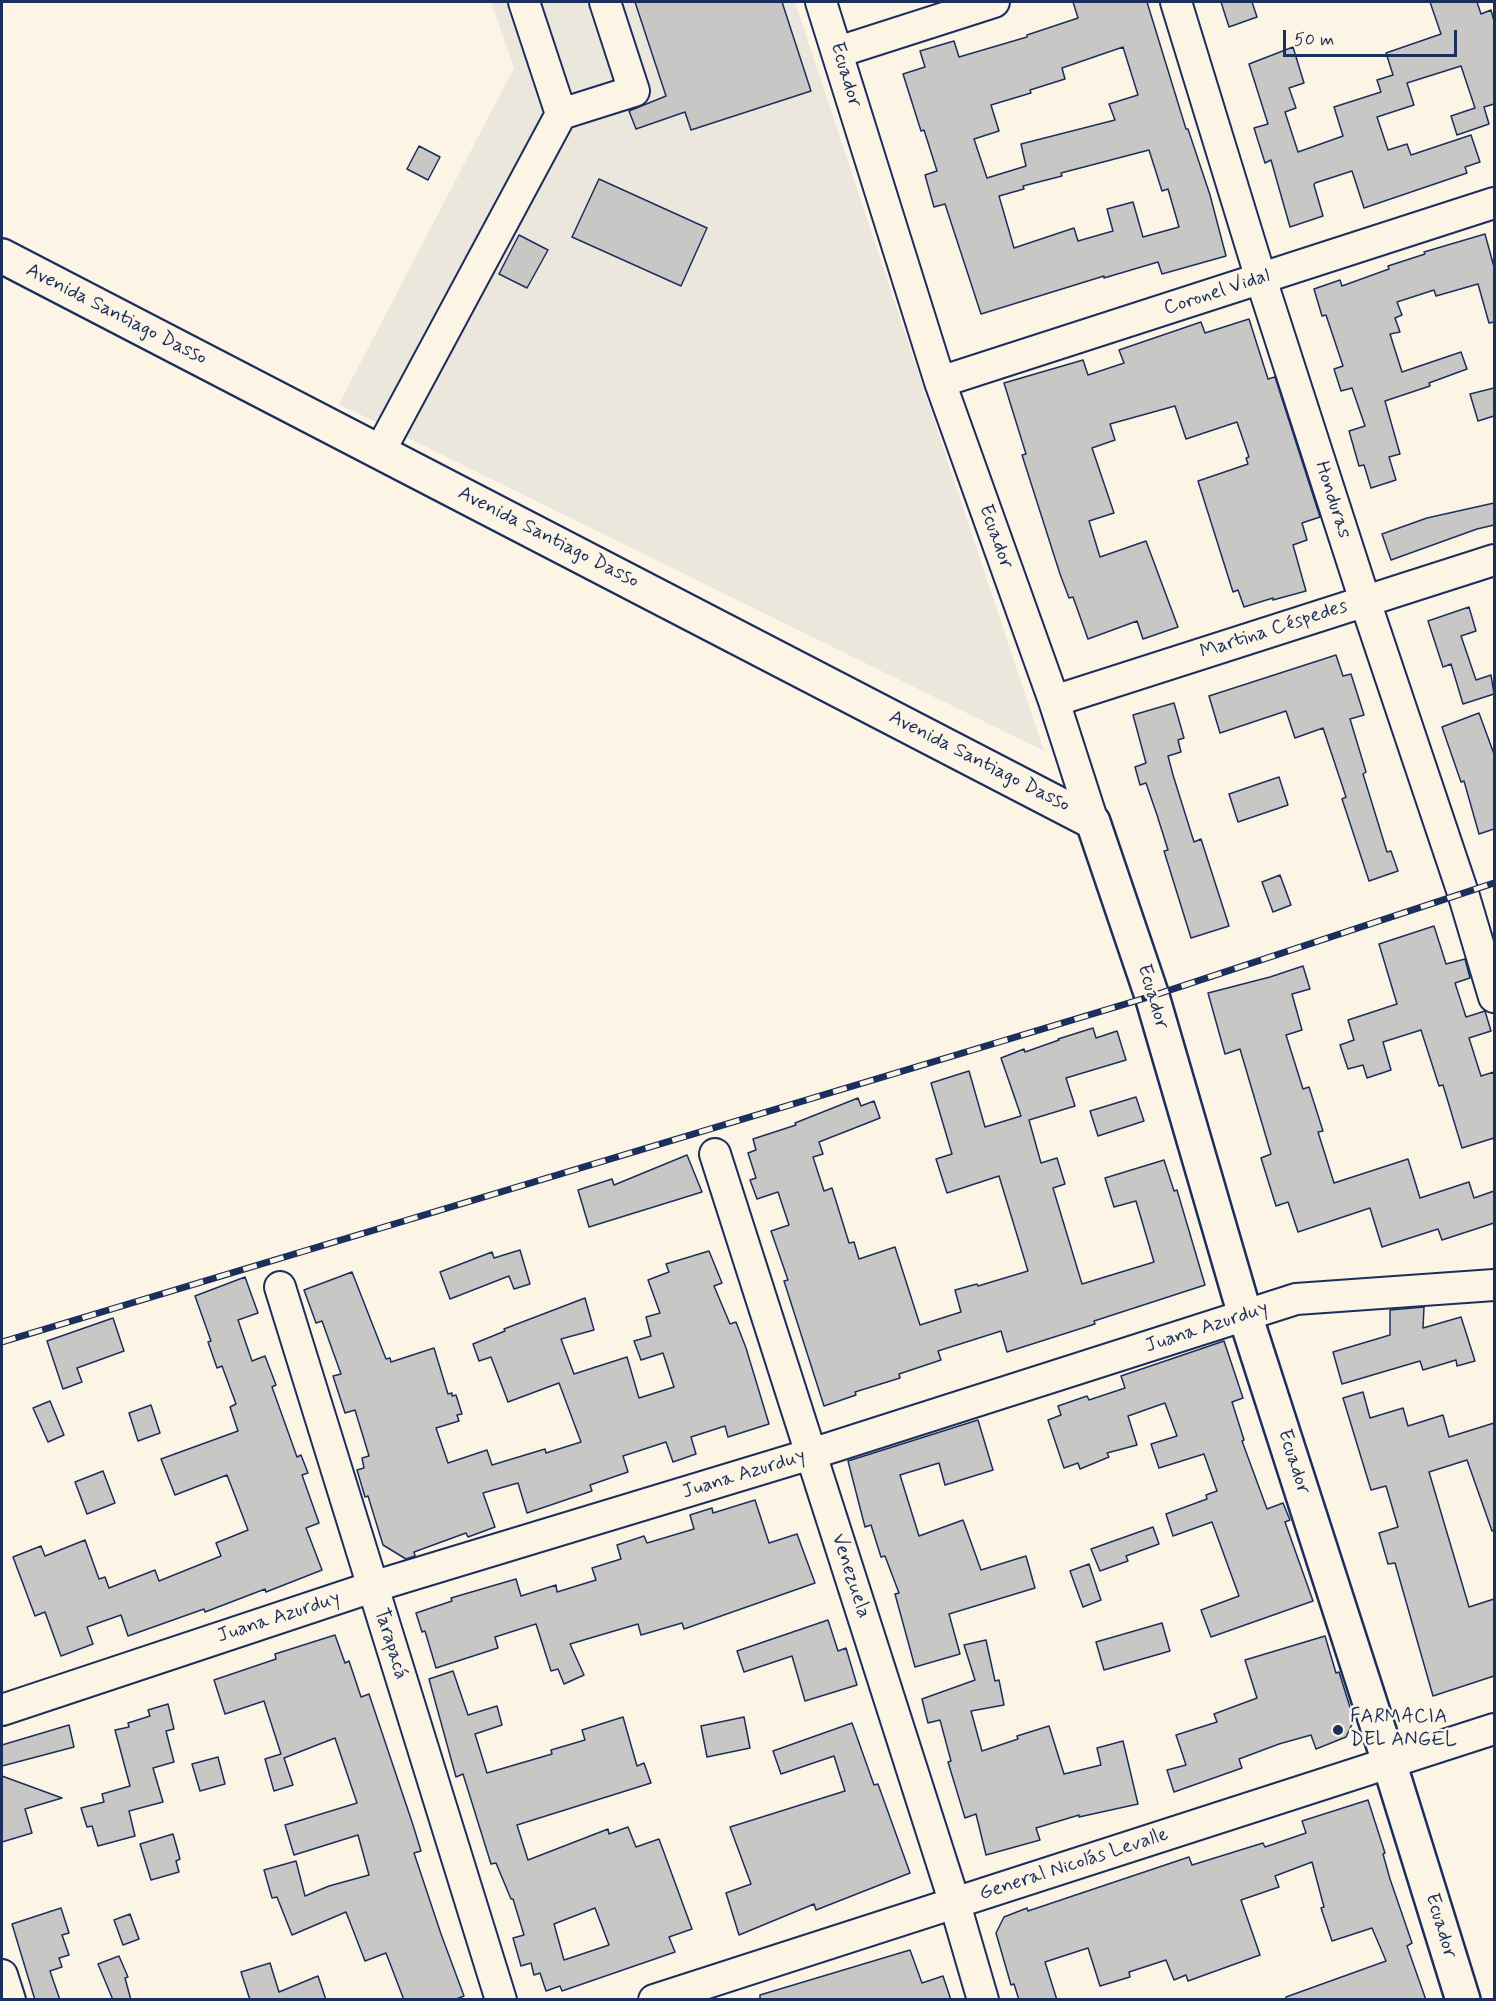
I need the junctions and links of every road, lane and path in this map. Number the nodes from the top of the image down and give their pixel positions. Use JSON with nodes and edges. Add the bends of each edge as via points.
{"nodes":[{"id":1,"x":524,"y":2,"type":"edge"},
{"id":2,"x":605,"y":2,"type":"edge"},
{"id":3,"x":821,"y":2,"type":"edge"},
{"id":4,"x":994,"y":2,"type":"edge"},
{"id":5,"x":1176,"y":2,"type":"edge"},
{"id":6,"x":838,"y":52,"type":"junction"},
{"id":7,"x":561,"y":114,"type":"junction"},
{"id":8,"x":1494,"y":204,"type":"edge"},
{"id":9,"x":2,"y":256,"type":"edge"},
{"id":10,"x":1261,"y":279,"type":"junction"},
{"id":11,"x":940,"y":382,"type":"junction"},
{"id":12,"x":380,"y":451,"type":"junction"},
{"id":13,"x":1494,"y":560,"type":"edge"},
{"id":14,"x":1365,"y":602,"type":"junction"},
{"id":15,"x":1054,"y":701,"type":"junction"},
{"id":16,"x":1093,"y":822,"type":"junction"},
{"id":17,"x":1494,"y":997,"type":"edge"},
{"id":18,"x":715,"y":1154,"type":"dead end"},
{"id":19,"x":1494,"y":1285,"type":"edge"},
{"id":20,"x":280,"y":1287,"type":"dead end"},
{"id":21,"x":1245,"y":1315,"type":"junction"},
{"id":22,"x":811,"y":1454,"type":"junction"},
{"id":23,"x":372,"y":1587,"type":"junction"},
{"id":24,"x":2,"y":1710,"type":"edge"},
{"id":25,"x":1494,"y":1729,"type":"edge"},
{"id":26,"x":1389,"y":1762,"type":"junction"},
{"id":27,"x":955,"y":1904,"type":"junction"},
{"id":28,"x":2,"y":1975,"type":"edge"},
{"id":29,"x":10,"y":2000,"type":"edge"},
{"id":30,"x":501,"y":2000,"type":"edge"},
{"id":31,"x":654,"y":2000,"type":"edge"},
{"id":32,"x":983,"y":2000,"type":"edge"},
{"id":33,"x":1463,"y":2000,"type":"edge"}],
"edges":[{"from":1,"to":7,"type":"street"},
{"from":2,"to":7,"type":"street","via":[[634,91]]},
{"from":3,"to":6,"type":"street","name":"Ecuador"},
{"from":4,"to":6,"type":"street"},
{"from":5,"to":10,"type":"street","name":"Honduras"},
{"from":6,"to":11,"type":"street","name":"Ecuador"},
{"from":7,"to":12,"type":"street"},
{"from":8,"to":10,"type":"street","name":"Coronel Vidal"},
{"from":9,"to":12,"type":"main road","name":"Avenida Santiago Dasso"},
{"from":10,"to":11,"type":"street","name":"Coronel Vidal"},
{"from":10,"to":14,"type":"street","name":"Honduras"},
{"from":11,"to":15,"type":"street","name":"Ecuador"},
{"from":12,"to":16,"type":"main road","name":"Avenida Santiago Dasso"},
{"from":13,"to":14,"type":"street","name":"Martina Céspedes"},
{"from":14,"to":15,"type":"street","name":"Martina Céspedes"},
{"from":14,"to":17,"type":"street","name":"Honduras"},
{"from":15,"to":16,"type":"street","name":"Ecuador"},
{"from":16,"to":21,"type":"main road","name":"Ecuador","via":[[1152,996]]},
{"from":18,"to":22,"type":"street","name":"Venezuela"},
{"from":19,"to":21,"type":"street","name":"Juana Azurduy","via":[[1296,1299]]},
{"from":20,"to":23,"type":"street","name":"Tarapacá"},
{"from":21,"to":22,"type":"street","name":"Juana Azurduy"},
{"from":21,"to":26,"type":"main road","name":"Ecuador"},
{"from":22,"to":23,"type":"street","name":"Juana Azurduy"},
{"from":22,"to":27,"type":"street","name":"Venezuela"},
{"from":23,"to":24,"type":"street","name":"Juana Azurduy"},
{"from":23,"to":30,"type":"street","name":"Tarapacá"},
{"from":25,"to":26,"type":"street","name":"General Nicolás Levalle"},
{"from":26,"to":27,"type":"street","name":"General Nicolás Levalle"},
{"from":26,"to":33,"type":"main road","name":"Ecuador"},
{"from":27,"to":31,"type":"street","name":"General Nicolás Levalle"},
{"from":27,"to":32,"type":"street","name":"Venezuela"},
{"from":28,"to":29,"type":"street"}]}
